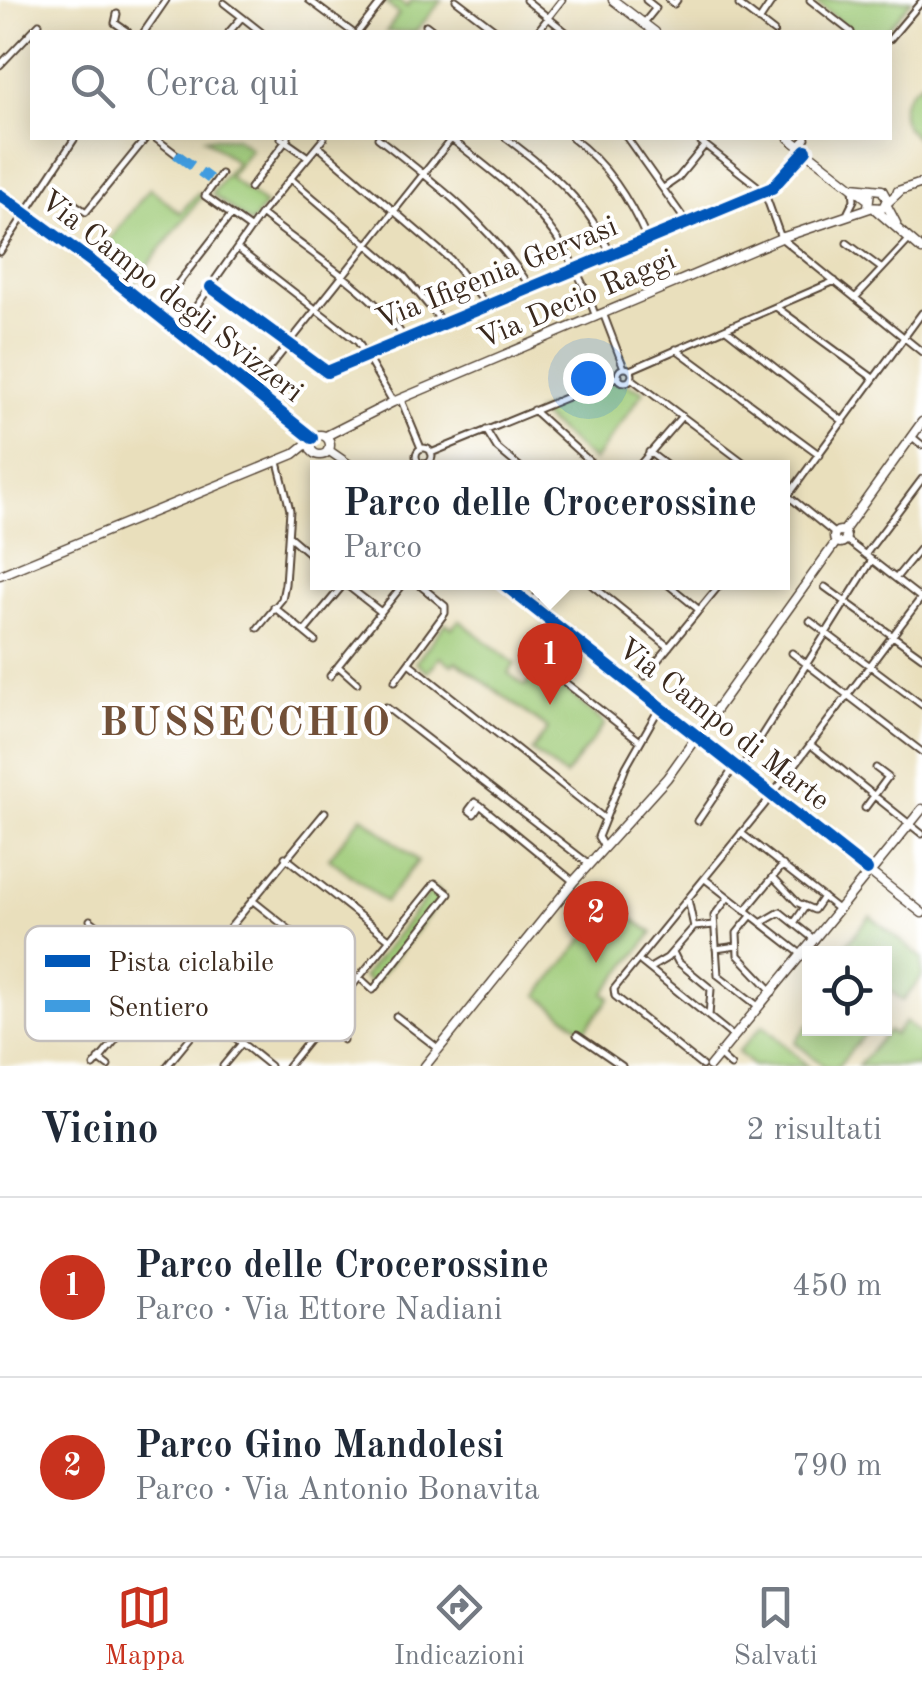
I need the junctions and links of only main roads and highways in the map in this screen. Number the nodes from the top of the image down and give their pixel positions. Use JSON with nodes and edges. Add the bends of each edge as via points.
{"nodes":[{"id":1,"x":613,"y":0,"type":"edge"},
{"id":2,"x":651,"y":30,"type":"edge"},
{"id":3,"x":803,"y":144,"type":"edge"},
{"id":4,"x":922,"y":183,"type":"edge"},
{"id":5,"x":882,"y":190,"type":"junction"},
{"id":6,"x":900,"y":191,"type":"junction"},
{"id":7,"x":0,"y":195,"type":"edge"},
{"id":8,"x":870,"y":202,"type":"junction"},
{"id":9,"x":886,"y":204,"type":"junction"},
{"id":10,"x":898,"y":226,"type":"junction"},
{"id":11,"x":922,"y":250,"type":"edge"},
{"id":12,"x":922,"y":422,"type":"edge"},
{"id":13,"x":326,"y":436,"type":"junction"},
{"id":14,"x":312,"y":440,"type":"junction"},
{"id":15,"x":328,"y":450,"type":"junction"},
{"id":16,"x":294,"y":454,"type":"junction"},
{"id":17,"x":316,"y":454,"type":"junction"},
{"id":18,"x":342,"y":460,"type":"edge"},
{"id":19,"x":0,"y":576,"type":"edge"},
{"id":20,"x":511,"y":590,"type":"edge"},
{"id":21,"x":697,"y":737,"type":"junction"},
{"id":22,"x":922,"y":809,"type":"edge"},
{"id":23,"x":870,"y":873,"type":"junction"},
{"id":24,"x":922,"y":912,"type":"edge"},
{"id":25,"x":427,"y":1065,"type":"edge"},
{"id":26,"x":710,"y":1066,"type":"edge"}],
"edges":[{"from":1,"to":2,"type":"main road"},
{"from":3,"to":8,"type":"main road"},
{"from":4,"to":6,"type":"main road","name":"Via Decio Raggi"},
{"from":5,"to":6,"type":"main road","name":"Via Decio Raggi"},
{"from":5,"to":8,"type":"main road","name":"Via Decio Raggi"},
{"from":5,"to":9,"type":"main road"},
{"from":6,"to":9,"type":"main road","name":"Via Decio Raggi"},
{"from":7,"to":14,"type":"main road","name":"Via Campo degli Svizzeri"},
{"from":8,"to":9,"type":"main road","name":"Via Decio Raggi"},
{"from":8,"to":10,"type":"main road"},
{"from":8,"to":13,"type":"main road","name":"Via Decio Raggi","via":[[396,400]]},
{"from":9,"to":10,"type":"main road"},
{"from":10,"to":11,"type":"main road"},
{"from":12,"to":21,"type":"main road"},
{"from":13,"to":14,"type":"main road","name":"Via Decio Raggi"},
{"from":13,"to":15,"type":"main road"},
{"from":14,"to":16,"type":"main road"},
{"from":14,"to":17,"type":"main road"},
{"from":15,"to":17,"type":"main road"},
{"from":15,"to":18,"type":"main road"},
{"from":16,"to":17,"type":"main road"},
{"from":16,"to":19,"type":"main road"},
{"from":20,"to":21,"type":"main road","name":"Via Campo di Marte"},
{"from":21,"to":23,"type":"main road","name":"Via Campo di Marte"},
{"from":21,"to":25,"type":"main road"},
{"from":22,"to":23,"type":"main road"},
{"from":23,"to":24,"type":"main road","name":"Via Campo di Marte"},
{"from":23,"to":26,"type":"main road"}]}
